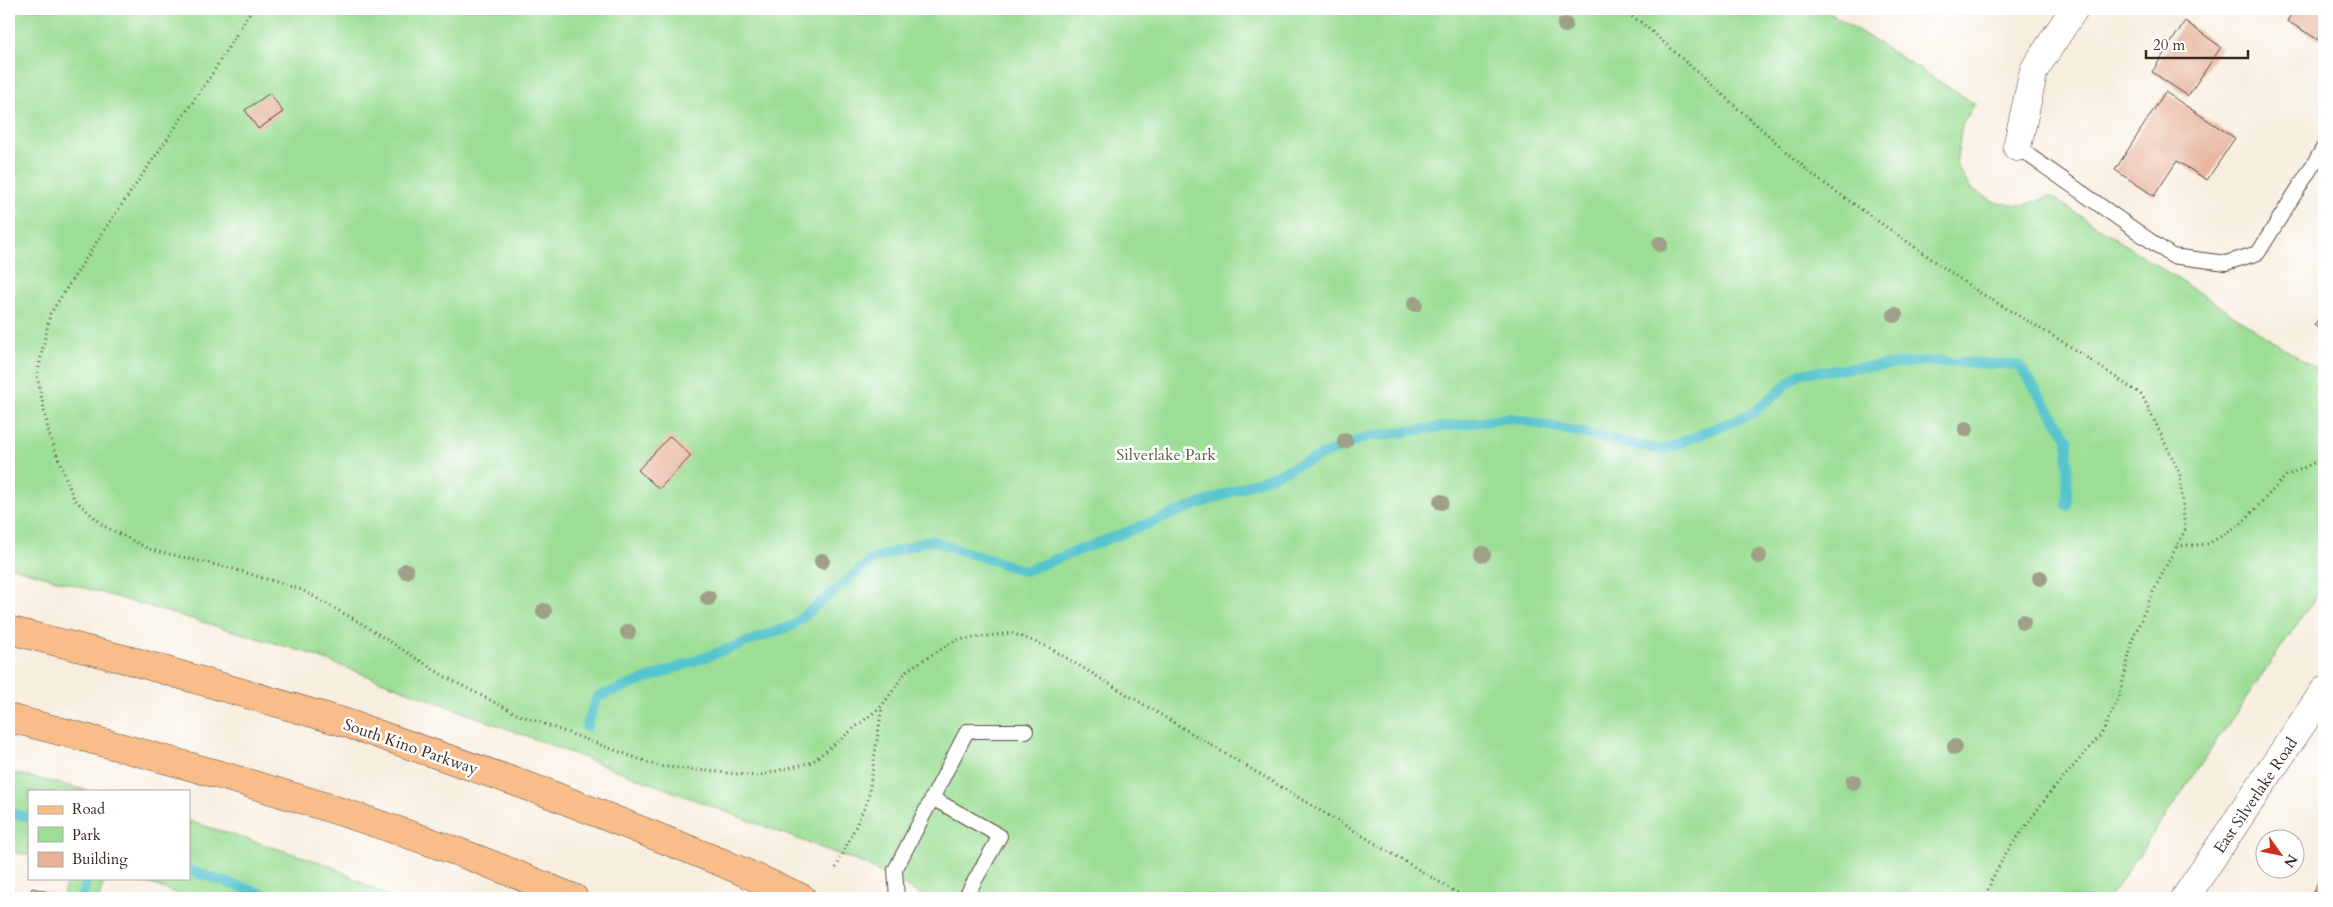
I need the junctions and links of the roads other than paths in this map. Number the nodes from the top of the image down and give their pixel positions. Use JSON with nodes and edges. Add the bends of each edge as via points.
{"nodes":[{"id":1,"x":2074,"y":9,"type":"edge"},
{"id":2,"x":2017,"y":147,"type":"joint"},
{"id":3,"x":2324,"y":147,"type":"edge"},
{"id":4,"x":9,"y":630,"type":"edge"},
{"id":5,"x":2324,"y":691,"type":"edge"},
{"id":6,"x":9,"y":718,"type":"edge"},
{"id":7,"x":1026,"y":731,"type":"dead end"},
{"id":8,"x":932,"y":798,"type":"junction"},
{"id":9,"x":574,"y":898,"type":"edge"},
{"id":10,"x":802,"y":898,"type":"edge"},
{"id":11,"x":897,"y":898,"type":"edge"},
{"id":12,"x":965,"y":898,"type":"edge"},
{"id":13,"x":2185,"y":898,"type":"edge"}],
"edges":[{"from":1,"to":2,"type":"street","via":[[2034,70]]},
{"from":2,"to":3,"type":"lane","via":[[2172,256],[2226,262],[2258,253]]},
{"from":4,"to":10,"type":"main road","name":"South Kino Parkway","via":[[136,662],[343,722],[547,793],[723,862]]},
{"from":5,"to":13,"type":"street","name":"East Silverlake Road"},
{"from":6,"to":9,"type":"main road","via":[[294,796],[448,848]]},
{"from":7,"to":8,"type":"lane","via":[[967,731]]},
{"from":8,"to":11,"type":"lane","via":[[895,870]]},
{"from":8,"to":12,"type":"lane","via":[[1000,836]]}]}
